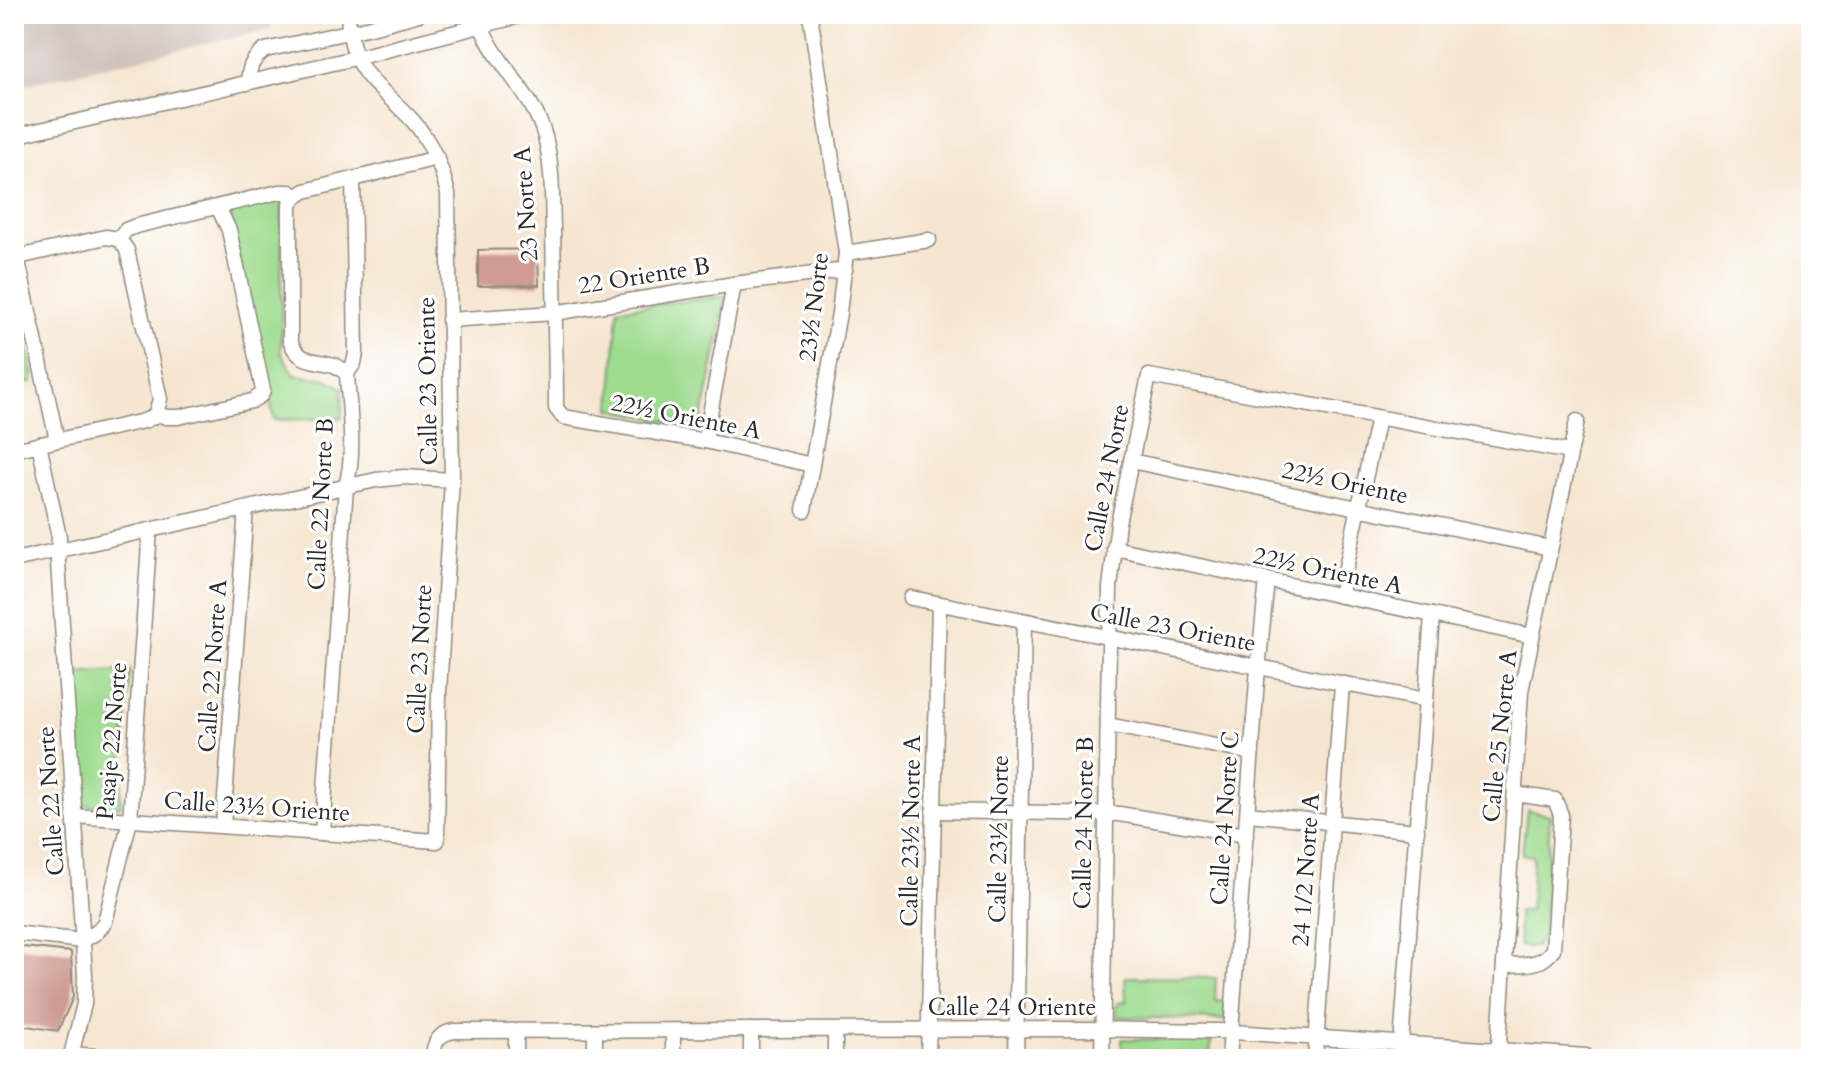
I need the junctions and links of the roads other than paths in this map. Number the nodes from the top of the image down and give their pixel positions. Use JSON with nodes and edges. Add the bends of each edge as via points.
{"nodes":[{"id":1,"x":348,"y":14,"type":"edge"},
{"id":2,"x":419,"y":14,"type":"edge"},
{"id":3,"x":527,"y":14,"type":"edge"},
{"id":4,"x":810,"y":14,"type":"edge"},
{"id":5,"x":479,"y":20,"type":"edge"},
{"id":6,"x":349,"y":32,"type":"junction"},
{"id":7,"x":355,"y":58,"type":"junction"},
{"id":8,"x":248,"y":83,"type":"junction"},
{"id":9,"x":14,"y":136,"type":"edge"},
{"id":10,"x":437,"y":158,"type":"junction"},
{"id":11,"x":353,"y":179,"type":"junction"},
{"id":12,"x":296,"y":197,"type":"junction"},
{"id":13,"x":218,"y":207,"type":"junction"},
{"id":14,"x":119,"y":239,"type":"junction"},
{"id":15,"x":929,"y":240,"type":"dead end"},
{"id":16,"x":846,"y":253,"type":"junction"},
{"id":17,"x":16,"y":257,"type":"edge"},
{"id":18,"x":845,"y":270,"type":"junction"},
{"id":19,"x":734,"y":284,"type":"junction"},
{"id":20,"x":554,"y":313,"type":"junction"},
{"id":21,"x":449,"y":320,"type":"junction"},
{"id":22,"x":347,"y":374,"type":"junction"},
{"id":23,"x":556,"y":408,"type":"joint"},
{"id":24,"x":156,"y":413,"type":"junction"},
{"id":25,"x":1378,"y":418,"type":"junction"},
{"id":26,"x":1577,"y":421,"type":"dead end"},
{"id":27,"x":57,"y":440,"type":"junction"},
{"id":28,"x":705,"y":441,"type":"junction"},
{"id":29,"x":39,"y":444,"type":"junction"},
{"id":30,"x":14,"y":450,"type":"edge"},
{"id":31,"x":1570,"y":452,"type":"junction"},
{"id":32,"x":1131,"y":461,"type":"junction"},
{"id":33,"x":812,"y":465,"type":"junction"},
{"id":34,"x":452,"y":480,"type":"junction"},
{"id":35,"x":346,"y":486,"type":"junction"},
{"id":36,"x":1359,"y":508,"type":"junction"},
{"id":37,"x":246,"y":509,"type":"junction"},
{"id":38,"x":804,"y":510,"type":"dead end"},
{"id":39,"x":150,"y":530,"type":"junction"},
{"id":40,"x":1114,"y":548,"type":"junction"},
{"id":41,"x":1550,"y":548,"type":"junction"},
{"id":42,"x":58,"y":550,"type":"junction"},
{"id":43,"x":14,"y":560,"type":"edge"},
{"id":44,"x":1267,"y":580,"type":"junction"},
{"id":45,"x":1110,"y":587,"type":"joint"},
{"id":46,"x":1340,"y":596,"type":"junction"},
{"id":47,"x":911,"y":598,"type":"dead end"},
{"id":48,"x":939,"y":604,"type":"junction"},
{"id":49,"x":1432,"y":615,"type":"junction"},
{"id":50,"x":1024,"y":621,"type":"junction"},
{"id":51,"x":1532,"y":636,"type":"junction"},
{"id":52,"x":1110,"y":638,"type":"junction"},
{"id":53,"x":1259,"y":667,"type":"junction"},
{"id":54,"x":1342,"y":684,"type":"junction"},
{"id":55,"x":1426,"y":700,"type":"junction"},
{"id":56,"x":1108,"y":725,"type":"junction"},
{"id":57,"x":1252,"y":753,"type":"junction"},
{"id":58,"x":1515,"y":794,"type":"junction"},
{"id":59,"x":933,"y":811,"type":"junction"},
{"id":60,"x":1021,"y":812,"type":"junction"},
{"id":61,"x":1106,"y":813,"type":"junction"},
{"id":62,"x":1248,"y":814,"type":"junction"},
{"id":63,"x":74,"y":816,"type":"junction"},
{"id":64,"x":130,"y":820,"type":"junction"},
{"id":65,"x":1332,"y":822,"type":"junction"},
{"id":66,"x":223,"y":826,"type":"junction"},
{"id":67,"x":1417,"y":831,"type":"junction"},
{"id":68,"x":322,"y":833,"type":"junction"},
{"id":69,"x":1246,"y":835,"type":"junction"},
{"id":70,"x":437,"y":841,"type":"joint"},
{"id":71,"x":14,"y":933,"type":"edge"},
{"id":72,"x":82,"y":941,"type":"junction"},
{"id":73,"x":1504,"y":965,"type":"junction"},
{"id":74,"x":1017,"y":1029,"type":"junction"},
{"id":75,"x":1102,"y":1029,"type":"junction"},
{"id":76,"x":751,"y":1030,"type":"junction"},
{"id":77,"x":928,"y":1030,"type":"junction"},
{"id":78,"x":595,"y":1031,"type":"junction"},
{"id":79,"x":673,"y":1031,"type":"junction"},
{"id":80,"x":835,"y":1031,"type":"junction"},
{"id":81,"x":1231,"y":1031,"type":"junction"},
{"id":82,"x":516,"y":1032,"type":"junction"},
{"id":83,"x":1317,"y":1037,"type":"junction"},
{"id":84,"x":1401,"y":1051,"type":"edge"},
{"id":85,"x":1499,"y":1055,"type":"edge"},
{"id":86,"x":71,"y":1056,"type":"edge"},
{"id":87,"x":1586,"y":1056,"type":"dead end"},
{"id":88,"x":127,"y":1059,"type":"edge"},
{"id":89,"x":433,"y":1059,"type":"edge"},
{"id":90,"x":516,"y":1059,"type":"edge"},
{"id":91,"x":595,"y":1059,"type":"edge"},
{"id":92,"x":673,"y":1059,"type":"edge"},
{"id":93,"x":751,"y":1059,"type":"edge"},
{"id":94,"x":835,"y":1059,"type":"edge"},
{"id":95,"x":928,"y":1059,"type":"edge"},
{"id":96,"x":1016,"y":1059,"type":"edge"},
{"id":97,"x":1102,"y":1059,"type":"edge"},
{"id":98,"x":1229,"y":1059,"type":"edge"},
{"id":99,"x":1315,"y":1059,"type":"edge"}],
"edges":[{"from":1,"to":6,"type":"street"},
{"from":2,"to":6,"type":"street"},
{"from":3,"to":5,"type":"street"},
{"from":4,"to":16,"type":"street","name":"23½ Norte"},
{"from":5,"to":7,"type":"street"},
{"from":5,"to":20,"type":"street","name":"23 Norte A","via":[[545,137]]},
{"from":6,"to":7,"type":"street"},
{"from":6,"to":8,"type":"street","via":[[265,50],[253,59]]},
{"from":7,"to":8,"type":"street"},
{"from":7,"to":10,"type":"street","name":"Calle 23 Oriente","via":[[414,123]]},
{"from":8,"to":9,"type":"street"},
{"from":10,"to":11,"type":"street"},
{"from":10,"to":21,"type":"street","name":"Calle 23 Oriente","via":[[448,194]]},
{"from":11,"to":12,"type":"street"},
{"from":11,"to":22,"type":"street","name":"Calle 22 Norte B","via":[[356,353]]},
{"from":12,"to":13,"type":"street","via":[[279,192]]},
{"from":12,"to":22,"type":"street","via":[[290,203],[290,340],[303,359],[329,362]]},
{"from":13,"to":14,"type":"street","via":[[136,226]]},
{"from":13,"to":24,"type":"street","via":[[229,230],[261,395],[178,417]]},
{"from":14,"to":17,"type":"street","via":[[106,237]]},
{"from":14,"to":24,"type":"street","via":[[127,250],[160,399]]},
{"from":15,"to":16,"type":"street"},
{"from":16,"to":18,"type":"street","name":"23½ Norte"},
{"from":17,"to":27,"type":"street"},
{"from":18,"to":19,"type":"street","name":"22 Oriente B"},
{"from":18,"to":33,"type":"street","name":"23½ Norte"},
{"from":19,"to":20,"type":"street","name":"22 Oriente B"},
{"from":19,"to":28,"type":"street"},
{"from":20,"to":21,"type":"street","name":"22 Oriente B"},
{"from":20,"to":23,"type":"street","name":"23 Norte A"},
{"from":21,"to":34,"type":"street","name":"Calle 23 Oriente"},
{"from":22,"to":35,"type":"street","name":"Calle 22 Norte B","via":[[351,456]]},
{"from":23,"to":28,"type":"street","name":"22½ Oriente A","via":[[563,417]]},
{"from":24,"to":27,"type":"street","via":[[144,421]]},
{"from":25,"to":31,"type":"street"},
{"from":25,"to":32,"type":"street","name":"Calle 24 Norte","via":[[1149,376]]},
{"from":25,"to":36,"type":"street"},
{"from":26,"to":31,"type":"street","name":"Calle 25 Norte A"},
{"from":27,"to":29,"type":"street"},
{"from":28,"to":33,"type":"street","name":"22½ Oriente A"},
{"from":29,"to":30,"type":"street"},
{"from":29,"to":42,"type":"street","name":"Calle 22 Norte"},
{"from":31,"to":41,"type":"street","name":"Calle 25 Norte A"},
{"from":32,"to":36,"type":"street","name":"22½ Oriente"},
{"from":32,"to":40,"type":"street","name":"Calle 24 Norte"},
{"from":33,"to":38,"type":"street","name":"23½ Norte"},
{"from":34,"to":35,"type":"street","name":"Calle 23 Oriente","via":[[404,477]]},
{"from":34,"to":70,"type":"street","name":"Calle 23 Norte","via":[[439,691]]},
{"from":35,"to":37,"type":"street","name":"Calle 23 Oriente"},
{"from":35,"to":68,"type":"street","name":"Calle 22 Norte B"},
{"from":36,"to":41,"type":"street","name":"22½ Oriente"},
{"from":36,"to":46,"type":"street"},
{"from":37,"to":39,"type":"street","name":"Calle 23 Oriente"},
{"from":37,"to":66,"type":"street","name":"Calle 22 Norte A"},
{"from":39,"to":42,"type":"street","name":"Calle 23 Oriente"},
{"from":39,"to":64,"type":"street","name":"Pasaje 22 Norte"},
{"from":40,"to":44,"type":"street","name":"22½ Oriente A"},
{"from":40,"to":45,"type":"street","name":"Calle 24 Norte"},
{"from":41,"to":51,"type":"street","name":"Calle 25 Norte A"},
{"from":42,"to":43,"type":"street","name":"Calle 23 Oriente"},
{"from":42,"to":63,"type":"street","name":"Calle 22 Norte"},
{"from":44,"to":46,"type":"street","name":"22½ Oriente A"},
{"from":44,"to":53,"type":"street","name":"Calle 24 Norte C"},
{"from":45,"to":52,"type":"street","name":"Calle 24 Norte B"},
{"from":46,"to":49,"type":"street","name":"22½ Oriente A"},
{"from":47,"to":48,"type":"street","name":"Calle 23 Oriente"},
{"from":48,"to":50,"type":"street","name":"Calle 23 Oriente"},
{"from":48,"to":59,"type":"street","name":"Calle 23½ Norte A"},
{"from":49,"to":51,"type":"street","name":"22½ Oriente A"},
{"from":49,"to":55,"type":"street"},
{"from":50,"to":52,"type":"street","name":"Calle 23 Oriente"},
{"from":50,"to":60,"type":"street","name":"Calle 23½ Norte"},
{"from":51,"to":58,"type":"street","name":"Calle 25 Norte A","via":[[1521,691]]},
{"from":52,"to":53,"type":"street","name":"Calle 23 Oriente"},
{"from":52,"to":56,"type":"street","name":"Calle 24 Norte B"},
{"from":53,"to":54,"type":"street","name":"Calle 23 Oriente"},
{"from":53,"to":57,"type":"street","name":"Calle 24 Norte C"},
{"from":54,"to":55,"type":"street","name":"Calle 23 Oriente"},
{"from":54,"to":65,"type":"street","name":"24 1/2 Norte A"},
{"from":55,"to":67,"type":"street"},
{"from":56,"to":57,"type":"street"},
{"from":56,"to":61,"type":"street","name":"Calle 24 Norte B"},
{"from":57,"to":62,"type":"street","name":"Calle 24 Norte C"},
{"from":58,"to":73,"type":"street","name":"Calle 25 Norte A"},
{"from":58,"to":73,"type":"street","via":[[1555,800],[1561,815],[1554,934],[1549,956],[1536,963]]},
{"from":59,"to":60,"type":"street"},
{"from":59,"to":77,"type":"street","name":"Calle 23½ Norte A"},
{"from":60,"to":61,"type":"street"},
{"from":60,"to":74,"type":"street","name":"Calle 23½ Norte"},
{"from":61,"to":69,"type":"street"},
{"from":61,"to":75,"type":"street","name":"Calle 24 Norte B"},
{"from":62,"to":65,"type":"street"},
{"from":62,"to":69,"type":"street","name":"Calle 24 Norte C"},
{"from":63,"to":64,"type":"street","name":"Calle 23½ Oriente"},
{"from":63,"to":72,"type":"street","name":"Calle 22 Norte"},
{"from":64,"to":66,"type":"street","name":"Calle 23½ Oriente"},
{"from":64,"to":72,"type":"street","name":"Pasaje 22 Norte","via":[[107,916],[97,932]]},
{"from":65,"to":67,"type":"street"},
{"from":65,"to":83,"type":"street","name":"24 1/2 Norte A"},
{"from":66,"to":68,"type":"street","name":"Calle 23½ Oriente"},
{"from":67,"to":84,"type":"street"},
{"from":68,"to":70,"type":"street","name":"Calle 23½ Oriente"},
{"from":69,"to":81,"type":"street","name":"Calle 24 Norte C"},
{"from":71,"to":72,"type":"street"},
{"from":72,"to":86,"type":"street","name":"Calle 22 Norte","via":[[85,994]]},
{"from":73,"to":85,"type":"street","name":"Calle 25 Norte A"},
{"from":74,"to":75,"type":"street","name":"Calle 24 Oriente"},
{"from":74,"to":77,"type":"street","name":"Calle 24 Oriente"},
{"from":74,"to":96,"type":"street","name":"Calle 23½ Norte"},
{"from":75,"to":81,"type":"street","name":"Calle 24 Oriente"},
{"from":75,"to":97,"type":"street","name":"Calle 24 Norte B"},
{"from":76,"to":79,"type":"street","name":"Calle 24 Oriente"},
{"from":76,"to":80,"type":"street","name":"Calle 24 Oriente"},
{"from":76,"to":93,"type":"street"},
{"from":77,"to":80,"type":"street","name":"Calle 24 Oriente"},
{"from":77,"to":95,"type":"street","name":"Calle 23½ Norte A"},
{"from":78,"to":79,"type":"street","name":"Calle 24 Oriente"},
{"from":78,"to":82,"type":"street","name":"Calle 24 Oriente"},
{"from":78,"to":91,"type":"street"},
{"from":79,"to":92,"type":"street"},
{"from":80,"to":94,"type":"street"},
{"from":81,"to":83,"type":"street","name":"Calle 24 Oriente"},
{"from":81,"to":98,"type":"street","name":"Calle 24 Norte C"},
{"from":82,"to":89,"type":"street","name":"Calle 24 Oriente","via":[[449,1032],[434,1045]]},
{"from":82,"to":90,"type":"street"},
{"from":83,"to":84,"type":"street","name":"Calle 24 Oriente"},
{"from":83,"to":99,"type":"street","name":"24 1/2 Norte A"},
{"from":84,"to":85,"type":"street","name":"Calle 24 Oriente"},
{"from":85,"to":87,"type":"street","name":"Calle 24 Oriente"},
{"from":86,"to":88,"type":"street"}]}
